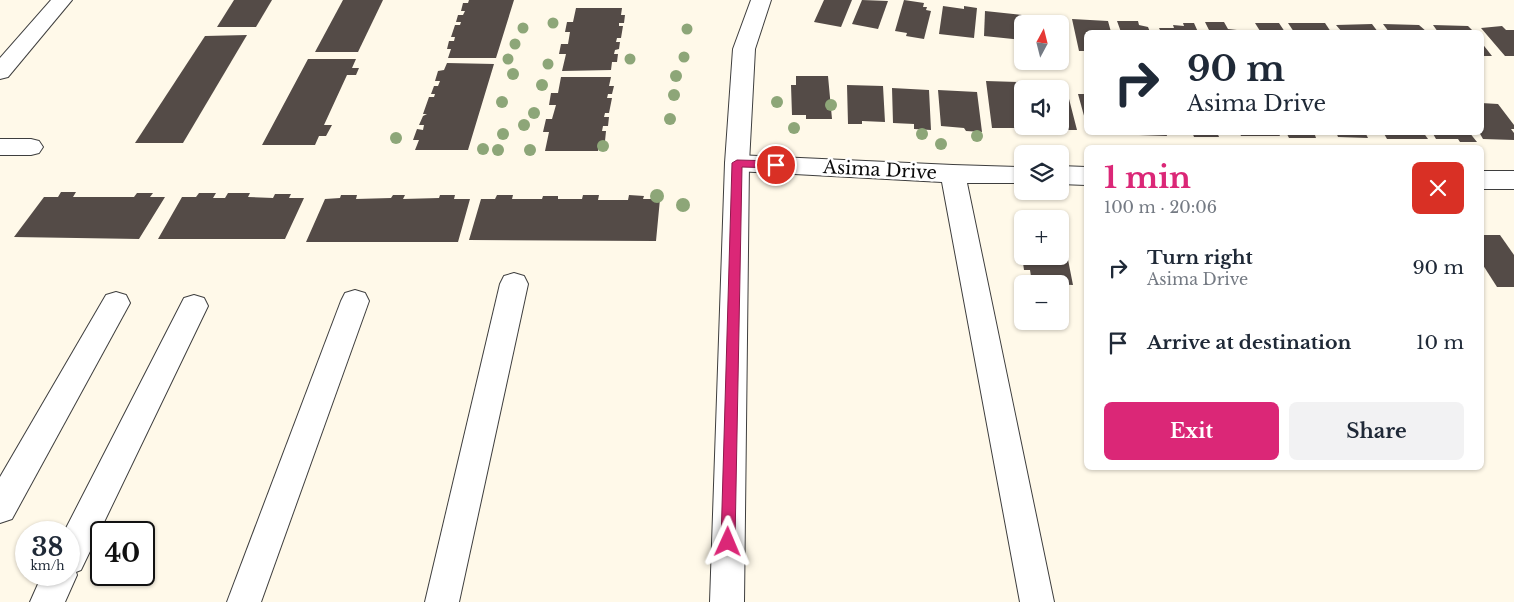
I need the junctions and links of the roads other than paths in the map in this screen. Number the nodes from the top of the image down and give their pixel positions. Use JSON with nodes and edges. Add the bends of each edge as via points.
{"nodes":[{"id":1,"x":62,"y":0,"type":"edge"},
{"id":2,"x":761,"y":0,"type":"edge"},
{"id":3,"x":0,"y":72,"type":"edge"},
{"id":4,"x":0,"y":147,"type":"edge"},
{"id":5,"x":31,"y":147,"type":"dead end"},
{"id":6,"x":737,"y":163,"type":"junction"},
{"id":7,"x":952,"y":174,"type":"junction"},
{"id":8,"x":1014,"y":175,"type":"edge"},
{"id":9,"x":1069,"y":175,"type":"edge"},
{"id":10,"x":1084,"y":176,"type":"edge"},
{"id":11,"x":1484,"y":180,"type":"edge"},
{"id":12,"x":1514,"y":180,"type":"edge"},
{"id":13,"x":514,"y":284,"type":"dead end"},
{"id":14,"x":355,"y":301,"type":"dead end"},
{"id":15,"x":116,"y":303,"type":"dead end"},
{"id":16,"x":194,"y":306,"type":"dead end"},
{"id":17,"x":0,"y":508,"type":"edge"},
{"id":18,"x":80,"y":536,"type":"edge"},
{"id":19,"x":55,"y":586,"type":"edge"},
{"id":20,"x":47,"y":602,"type":"edge"},
{"id":21,"x":244,"y":602,"type":"edge"},
{"id":22,"x":442,"y":602,"type":"edge"},
{"id":23,"x":727,"y":602,"type":"edge"},
{"id":24,"x":1037,"y":602,"type":"edge"}],
"edges":[{"from":1,"to":3,"type":"street"},
{"from":2,"to":6,"type":"street","via":[[744,49]]},
{"from":4,"to":5,"type":"street"},
{"from":6,"to":7,"type":"street","name":"Asima Drive"},
{"from":6,"to":23,"type":"street"},
{"from":7,"to":8,"type":"street","name":"Asima Drive"},
{"from":7,"to":24,"type":"street"},
{"from":9,"to":10,"type":"street"},
{"from":11,"to":12,"type":"street"},
{"from":13,"to":22,"type":"street"},
{"from":14,"to":21,"type":"street"},
{"from":15,"to":17,"type":"street"},
{"from":16,"to":18,"type":"street"},
{"from":19,"to":20,"type":"street"}]}
